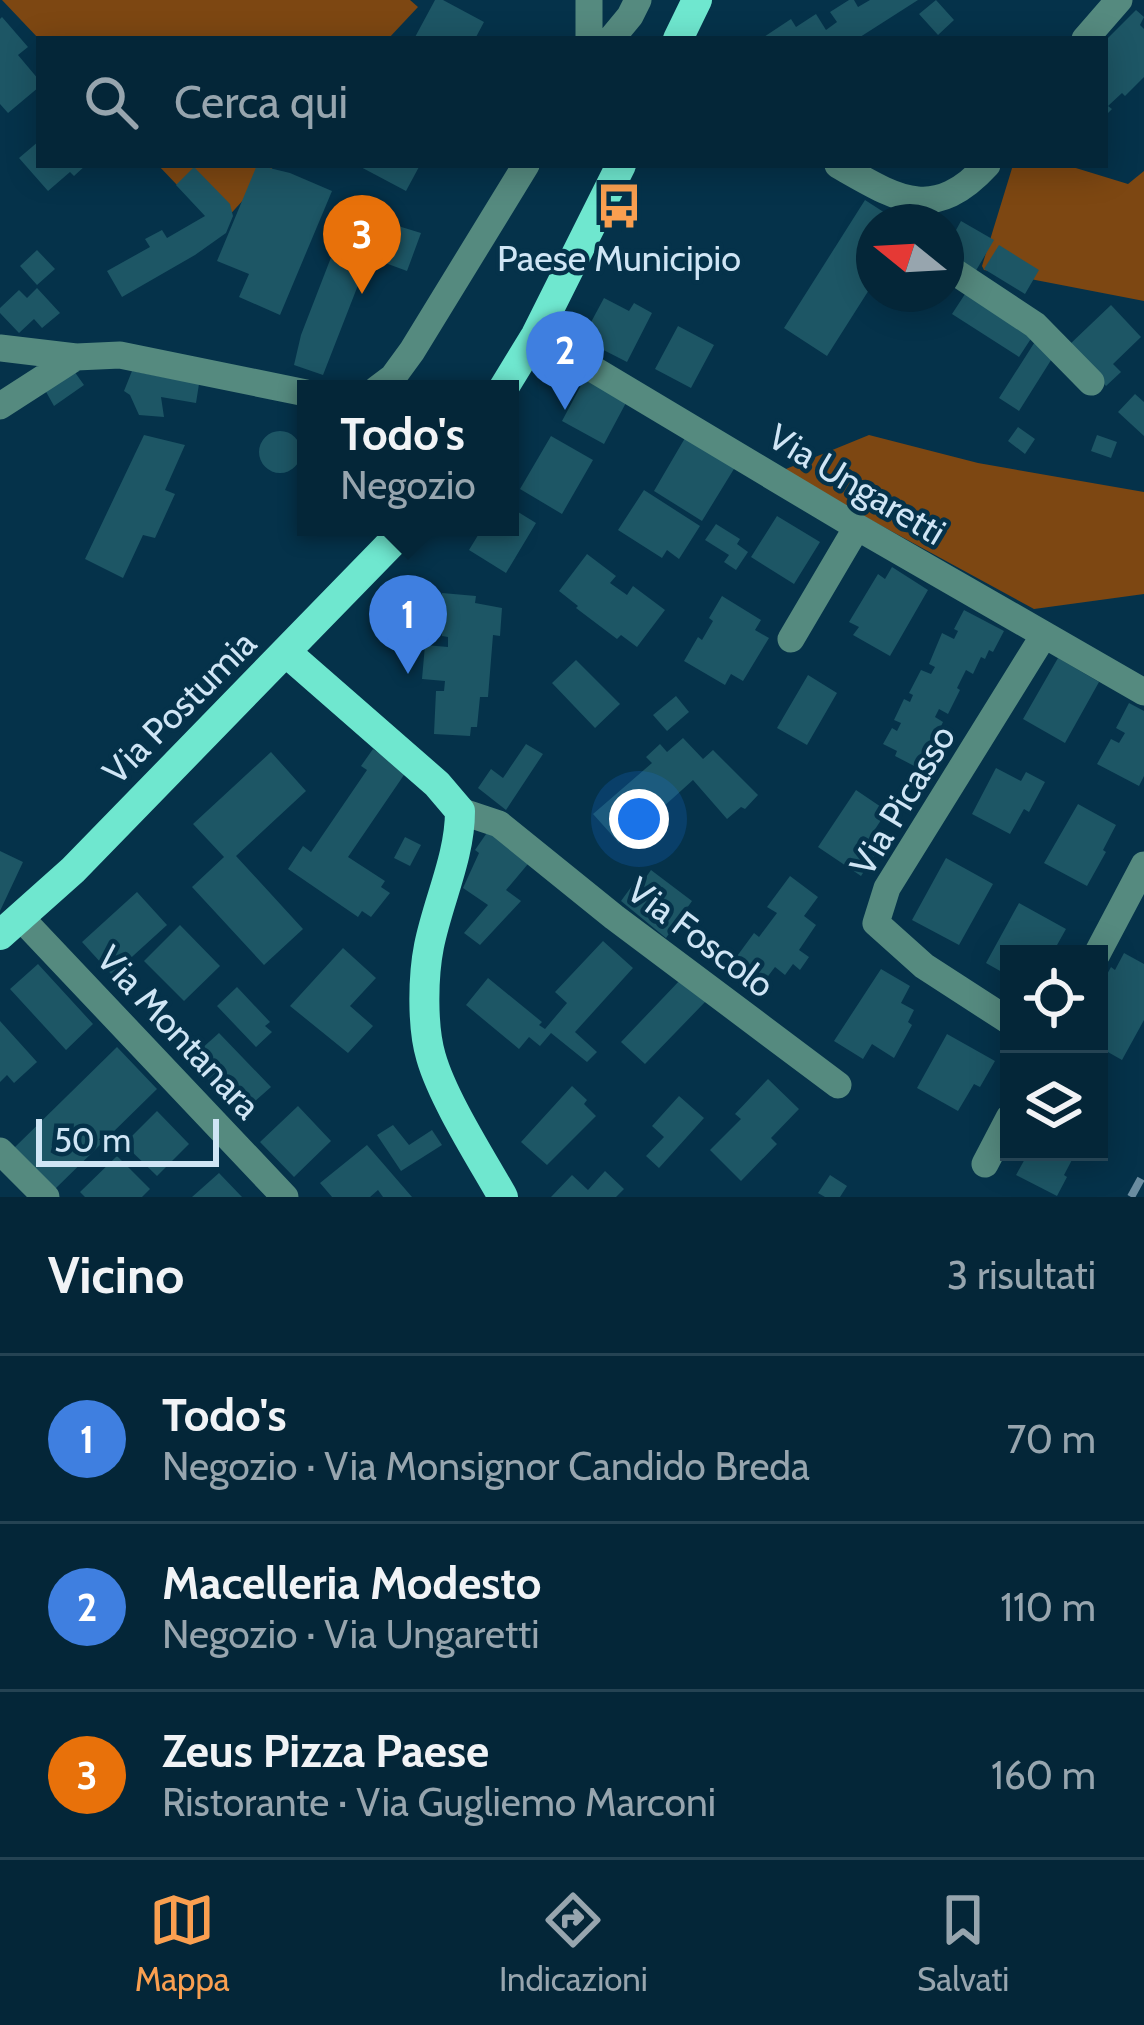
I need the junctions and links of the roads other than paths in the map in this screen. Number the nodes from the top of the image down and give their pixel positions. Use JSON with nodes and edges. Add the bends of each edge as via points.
{"nodes":[{"id":1,"x":589,"y":0,"type":"edge"},
{"id":2,"x":1119,"y":0,"type":"edge"},
{"id":3,"x":690,"y":1,"type":"edge"},
{"id":4,"x":589,"y":36,"type":"edge"},
{"id":5,"x":680,"y":36,"type":"edge"},
{"id":6,"x":1088,"y":36,"type":"edge"},
{"id":7,"x":524,"y":168,"type":"edge"},
{"id":8,"x":620,"y":168,"type":"edge"},
{"id":9,"x":843,"y":168,"type":"edge"},
{"id":10,"x":984,"y":168,"type":"edge"},
{"id":11,"x":900,"y":204,"type":"edge"},
{"id":12,"x":928,"y":204,"type":"edge"},
{"id":13,"x":964,"y":278,"type":"edge"},
{"id":14,"x":536,"y":335,"type":"junction"},
{"id":15,"x":0,"y":348,"type":"edge"},
{"id":16,"x":76,"y":357,"type":"junction"},
{"id":17,"x":388,"y":380,"type":"edge"},
{"id":18,"x":508,"y":380,"type":"edge"},
{"id":19,"x":1091,"y":382,"type":"dead end"},
{"id":20,"x":297,"y":391,"type":"edge"},
{"id":21,"x":0,"y":406,"type":"edge"},
{"id":22,"x":857,"y":527,"type":"junction"},
{"id":23,"x":398,"y":536,"type":"edge"},
{"id":24,"x":1044,"y":635,"type":"junction"},
{"id":25,"x":791,"y":639,"type":"dead end"},
{"id":26,"x":287,"y":653,"type":"junction"},
{"id":27,"x":1144,"y":692,"type":"edge"},
{"id":28,"x":460,"y":811,"type":"junction"},
{"id":29,"x":1144,"y":866,"type":"edge"},
{"id":30,"x":10,"y":926,"type":"edge"},
{"id":31,"x":1101,"y":945,"type":"edge"},
{"id":32,"x":1000,"y":1015,"type":"edge"},
{"id":33,"x":838,"y":1085,"type":"dead end"},
{"id":34,"x":1000,"y":1135,"type":"edge"},
{"id":35,"x":0,"y":1151,"type":"edge"},
{"id":36,"x":985,"y":1164,"type":"dead end"},
{"id":37,"x":46,"y":1197,"type":"edge"},
{"id":38,"x":285,"y":1197,"type":"edge"},
{"id":39,"x":503,"y":1197,"type":"edge"}],
"edges":[{"from":1,"to":4,"type":"street"},
{"from":2,"to":6,"type":"street"},
{"from":3,"to":5,"type":"main road"},
{"from":7,"to":17,"type":"street"},
{"from":8,"to":14,"type":"main road"},
{"from":9,"to":11,"type":"street"},
{"from":10,"to":12,"type":"street","via":[[961,190]]},
{"from":13,"to":19,"type":"street","via":[[1035,325]]},
{"from":14,"to":18,"type":"main road"},
{"from":14,"to":22,"type":"street","name":"Via Ungaretti"},
{"from":15,"to":16,"type":"street"},
{"from":16,"to":20,"type":"street","via":[[120,356]]},
{"from":16,"to":21,"type":"street"},
{"from":22,"to":24,"type":"street","name":"Via Ungaretti"},
{"from":22,"to":25,"type":"street"},
{"from":23,"to":26,"type":"main road","name":"Via Postumia"},
{"from":24,"to":27,"type":"street","name":"Via Ungaretti"},
{"from":24,"to":32,"type":"street","name":"Via Picasso","via":[[887,888],[876,923]]},
{"from":26,"to":28,"type":"main road"},
{"from":26,"to":30,"type":"main road","name":"Via Postumia"},
{"from":28,"to":33,"type":"street","name":"Via Foscolo","via":[[499,824]]},
{"from":28,"to":39,"type":"main road","via":[[428,948],[425,1013],[430,1056]]},
{"from":29,"to":31,"type":"street"},
{"from":30,"to":38,"type":"street","name":"Via Montanara"},
{"from":34,"to":36,"type":"street"},
{"from":35,"to":37,"type":"street"}]}
